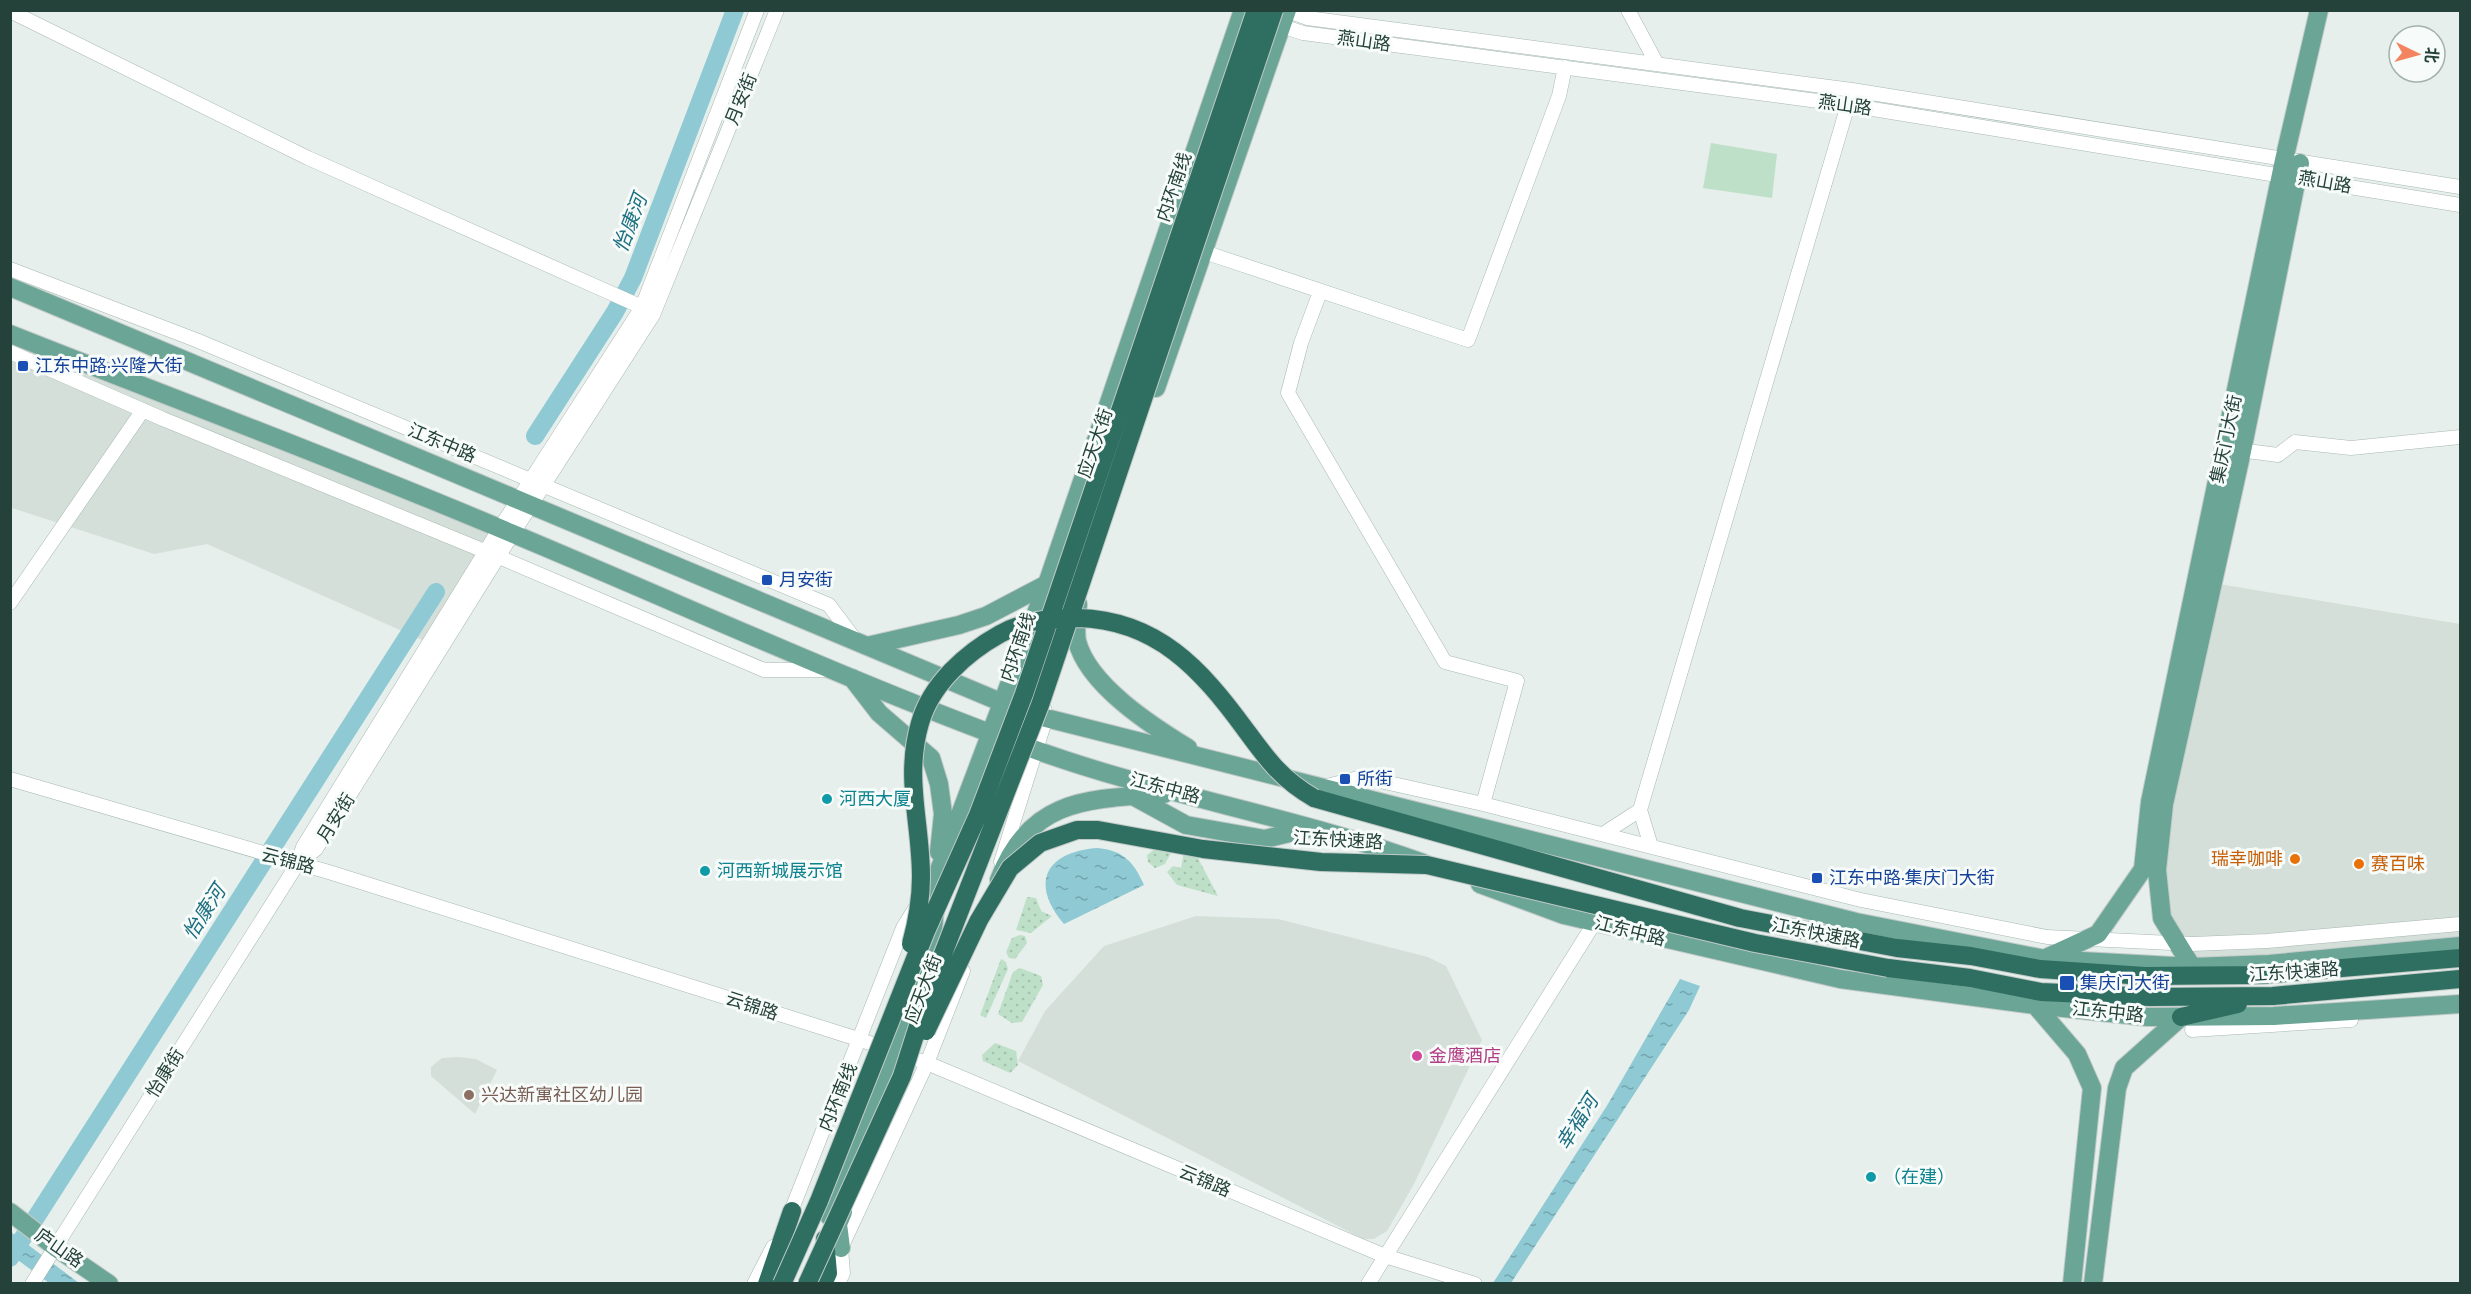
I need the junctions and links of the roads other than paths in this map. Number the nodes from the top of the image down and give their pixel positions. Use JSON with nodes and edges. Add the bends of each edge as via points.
{"nodes":[{"id":1,"x":10,"y":10,"type":"edge"},
{"id":2,"x":757,"y":10,"type":"edge"},
{"id":3,"x":777,"y":10,"type":"edge"},
{"id":4,"x":1628,"y":10,"type":"edge"},
{"id":5,"x":2319,"y":10,"type":"edge"},
{"id":6,"x":1243,"y":11,"type":"edge"},
{"id":7,"x":1283,"y":14,"type":"edge"},
{"id":8,"x":1657,"y":64,"type":"junction"},
{"id":9,"x":1565,"y":67,"type":"junction"},
{"id":10,"x":1852,"y":90,"type":"junction"},
{"id":11,"x":1848,"y":105,"type":"junction"},
{"id":12,"x":2291,"y":169,"type":"junction"},
{"id":13,"x":2460,"y":187,"type":"edge"},
{"id":14,"x":2460,"y":205,"type":"edge"},
{"id":15,"x":1204,"y":252,"type":"junction"},
{"id":16,"x":10,"y":269,"type":"edge"},
{"id":17,"x":10,"y":287,"type":"edge"},
{"id":18,"x":1320,"y":292,"type":"junction"},
{"id":19,"x":641,"y":306,"type":"junction"},
{"id":20,"x":10,"y":334,"type":"edge"},
{"id":21,"x":10,"y":352,"type":"edge"},
{"id":22,"x":143,"y":410,"type":"junction"},
{"id":23,"x":2460,"y":437,"type":"edge"},
{"id":24,"x":2233,"y":450,"type":"junction"},
{"id":25,"x":537,"y":484,"type":"junction"},
{"id":26,"x":525,"y":503,"type":"junction"},
{"id":27,"x":506,"y":531,"type":"junction"},
{"id":28,"x":492,"y":554,"type":"junction"},
{"id":29,"x":1047,"y":584,"type":"junction"},
{"id":30,"x":1078,"y":602,"type":"junction"},
{"id":31,"x":10,"y":603,"type":"edge"},
{"id":32,"x":862,"y":644,"type":"junction"},
{"id":33,"x":833,"y":669,"type":"junction"},
{"id":34,"x":851,"y":676,"type":"junction"},
{"id":35,"x":1040,"y":692,"type":"junction"},
{"id":36,"x":1003,"y":703,"type":"junction"},
{"id":37,"x":1028,"y":712,"type":"junction"},
{"id":38,"x":1046,"y":718,"type":"junction"},
{"id":39,"x":992,"y":734,"type":"junction"},
{"id":40,"x":1016,"y":743,"type":"junction"},
{"id":41,"x":1034,"y":750,"type":"junction"},
{"id":42,"x":1203,"y":757,"type":"junction"},
{"id":43,"x":10,"y":779,"type":"edge"},
{"id":44,"x":1182,"y":793,"type":"junction"},
{"id":45,"x":1319,"y":793,"type":"junction"},
{"id":46,"x":1133,"y":796,"type":"junction"},
{"id":47,"x":1484,"y":804,"type":"junction"},
{"id":48,"x":1640,"y":810,"type":"junction"},
{"id":49,"x":1311,"y":828,"type":"junction"},
{"id":50,"x":1603,"y":834,"type":"junction"},
{"id":51,"x":1651,"y":846,"type":"junction"},
{"id":52,"x":298,"y":863,"type":"junction"},
{"id":53,"x":2150,"y":870,"type":"junction"},
{"id":54,"x":938,"y":873,"type":"junction"},
{"id":55,"x":984,"y":918,"type":"junction"},
{"id":56,"x":1595,"y":922,"type":"junction"},
{"id":57,"x":2460,"y":924,"type":"edge"},
{"id":58,"x":2086,"y":939,"type":"junction"},
{"id":59,"x":2177,"y":944,"type":"junction"},
{"id":60,"x":2460,"y":946,"type":"edge"},
{"id":61,"x":2460,"y":958,"type":"edge"},
{"id":62,"x":2045,"y":959,"type":"junction"},
{"id":63,"x":2192,"y":967,"type":"junction"},
{"id":64,"x":2274,"y":974,"type":"junction"},
{"id":65,"x":2460,"y":979,"type":"edge"},
{"id":66,"x":2273,"y":996,"type":"junction"},
{"id":67,"x":2460,"y":1004,"type":"edge"},
{"id":68,"x":2035,"y":1005,"type":"junction"},
{"id":69,"x":2460,"y":1010,"type":"edge"},
{"id":70,"x":2186,"y":1023,"type":"junction"},
{"id":71,"x":886,"y":1032,"type":"junction"},
{"id":72,"x":858,"y":1039,"type":"junction"},
{"id":73,"x":893,"y":1052,"type":"junction"},
{"id":74,"x":927,"y":1064,"type":"junction"},
{"id":75,"x":902,"y":1076,"type":"junction"},
{"id":76,"x":792,"y":1211,"type":"junction"},
{"id":77,"x":10,"y":1212,"type":"edge"},
{"id":78,"x":824,"y":1228,"type":"junction"},
{"id":79,"x":841,"y":1248,"type":"junction"},
{"id":80,"x":51,"y":1250,"type":"junction"},
{"id":81,"x":1385,"y":1256,"type":"junction"},
{"id":82,"x":830,"y":1280,"type":"edge"},
{"id":83,"x":1469,"y":1281,"type":"edge"},
{"id":84,"x":32,"y":1284,"type":"edge"},
{"id":85,"x":109,"y":1284,"type":"edge"},
{"id":86,"x":754,"y":1284,"type":"edge"},
{"id":87,"x":766,"y":1284,"type":"edge"},
{"id":88,"x":783,"y":1284,"type":"edge"},
{"id":89,"x":792,"y":1284,"type":"edge"},
{"id":90,"x":798,"y":1284,"type":"edge"},
{"id":91,"x":807,"y":1284,"type":"edge"},
{"id":92,"x":1368,"y":1284,"type":"edge"},
{"id":93,"x":2072,"y":1284,"type":"edge"},
{"id":94,"x":2093,"y":1284,"type":"edge"}],
"edges":[{"from":1,"to":19,"type":"street","via":[[308,158]]},
{"from":2,"to":19,"type":"street"},
{"from":3,"to":25,"type":"street","name":"月安街","via":[[653,315]]},
{"from":4,"to":8,"type":"street"},
{"from":5,"to":12,"type":"main road","name":"集庆门大街"},
{"from":6,"to":7,"type":"street","name":"燕山路"},
{"from":6,"to":29,"type":"main road","name":"应天大街"},
{"from":6,"to":71,"type":"highway","name":"内环南线","bridge":true,"via":[[1024,694],[978,815]]},
{"from":7,"to":8,"type":"street","name":"燕山路"},
{"from":7,"to":9,"type":"street","name":"燕山路","via":[[1303,33]]},
{"from":7,"to":15,"type":"main road","name":"应天大街"},
{"from":7,"to":75,"type":"highway","bridge":true,"via":[[1040,705],[932,982]]},
{"from":8,"to":10,"type":"street","name":"燕山路"},
{"from":9,"to":11,"type":"street","name":"燕山路"},
{"from":9,"to":18,"type":"street","via":[[1559,96],[1468,340]]},
{"from":10,"to":11,"type":"street"},
{"from":10,"to":12,"type":"street","name":"燕山路"},
{"from":11,"to":12,"type":"street","name":"燕山路"},
{"from":11,"to":48,"type":"street"},
{"from":12,"to":13,"type":"street","name":"燕山路"},
{"from":12,"to":14,"type":"street","name":"燕山路"},
{"from":12,"to":24,"type":"main road","name":"集庆门大街"},
{"from":15,"to":18,"type":"street"},
{"from":15,"to":30,"type":"main road","name":"应天大街"},
{"from":16,"to":25,"type":"street","name":"江东中路","via":[[196,340]]},
{"from":17,"to":26,"type":"main road","name":"江东中路"},
{"from":18,"to":47,"type":"street","via":[[1288,393],[1445,662],[1517,681]]},
{"from":19,"to":25,"type":"street"},
{"from":20,"to":27,"type":"main road","name":"江东中路"},
{"from":21,"to":22,"type":"street","name":"江东中路"},
{"from":22,"to":28,"type":"street","name":"江东中路"},
{"from":22,"to":31,"type":"street"},
{"from":23,"to":24,"type":"street","via":[[2351,448],[2295,442],[2278,455]]},
{"from":24,"to":53,"type":"main road","name":"集庆门大街"},
{"from":25,"to":26,"type":"street","name":"月安街"},
{"from":25,"to":32,"type":"street","name":"江东中路","via":[[829,605]]},
{"from":26,"to":27,"type":"street","name":"月安街"},
{"from":26,"to":32,"type":"main road","name":"江东中路"},
{"from":27,"to":28,"type":"street","name":"月安街"},
{"from":27,"to":33,"type":"main road","name":"江东中路"},
{"from":28,"to":33,"type":"street","name":"江东中路","via":[[764,670]]},
{"from":28,"to":52,"type":"street","name":"怡康街","via":[[303,847]]},
{"from":29,"to":32,"type":"main road","via":[[1013,604],[959,626]]},
{"from":29,"to":36,"type":"main road","name":"应天大街"},
{"from":30,"to":35,"type":"main road","name":"应天大街"},
{"from":30,"to":42,"type":"main road","via":[[1077,641],[1089,665],[1162,732]]},
{"from":32,"to":36,"type":"main road","name":"江东中路"},
{"from":33,"to":34,"type":"main road","name":"江东中路"},
{"from":34,"to":39,"type":"main road","name":"江东中路"},
{"from":34,"to":54,"type":"main road","via":[[879,713],[931,758],[943,814]]},
{"from":35,"to":37,"type":"main road","name":"应天大街"},
{"from":35,"to":38,"type":"street"},
{"from":36,"to":37,"type":"main road","name":"江东中路"},
{"from":36,"to":39,"type":"main road","name":"应天大街"},
{"from":37,"to":38,"type":"main road","name":"江东中路"},
{"from":37,"to":40,"type":"main road","name":"应天大街"},
{"from":38,"to":41,"type":"street","name":"应天大街"},
{"from":38,"to":42,"type":"main road","name":"江东中路"},
{"from":39,"to":40,"type":"main road","name":"江东中路"},
{"from":39,"to":54,"type":"main road","name":"应天大街"},
{"from":40,"to":41,"type":"main road","name":"江东中路"},
{"from":40,"to":73,"type":"main road","name":"应天大街"},
{"from":41,"to":44,"type":"main road","name":"江东中路"},
{"from":41,"to":55,"type":"street","name":"应天大街"},
{"from":42,"to":45,"type":"main road","name":"江东中路"},
{"from":43,"to":52,"type":"street","name":"云锦路"},
{"from":44,"to":46,"type":"main road"},
{"from":44,"to":49,"type":"main road","name":"江东中路"},
{"from":45,"to":47,"type":"street","via":[[1362,777]]},
{"from":45,"to":62,"type":"main road","name":"江东中路","via":[[1856,922]]},
{"from":45,"to":64,"type":"highway","name":"江东快速路","via":[[1740,918],[1897,948],[2040,969],[2145,976]]},
{"from":45,"to":71,"type":"highway","name":"江东快速路","bridge":true,"via":[[1293,786],[1266,759],[1192,666],[1146,632],[1102,619],[1038,620],[1010,629],[957,665],[937,688],[920,720],[911,783],[921,877],[917,915]]},
{"from":46,"to":49,"type":"main road","via":[[1192,826],[1265,839]]},
{"from":46,"to":55,"type":"main road","via":[[1056,809],[1031,827],[1008,855]]},
{"from":47,"to":50,"type":"street"},
{"from":48,"to":50,"type":"street"},
{"from":48,"to":51,"type":"street"},
{"from":49,"to":56,"type":"main road","name":"江东中路","via":[[1403,856],[1564,915]]},
{"from":50,"to":51,"type":"street"},
{"from":51,"to":58,"type":"street","via":[[1861,900],[2048,937]]},
{"from":52,"to":72,"type":"street","name":"云锦路"},
{"from":52,"to":80,"type":"street","name":"怡康街"},
{"from":53,"to":58,"type":"main road","via":[[2098,934]]},
{"from":53,"to":59,"type":"main road","name":"集庆门大街","via":[[2162,918]]},
{"from":54,"to":72,"type":"street","name":"应天大街","via":[[903,928]]},
{"from":54,"to":73,"type":"main road","name":"应天大街","via":[[932,942]]},
{"from":55,"to":74,"type":"street","name":"应天大街"},
{"from":56,"to":68,"type":"main road","name":"江东中路","via":[[1840,979]]},
{"from":56,"to":81,"type":"street"},
{"from":57,"to":59,"type":"street","via":[[2267,941]]},
{"from":58,"to":59,"type":"street"},
{"from":58,"to":62,"type":"main road"},
{"from":59,"to":63,"type":"main road","name":"集庆门大街"},
{"from":60,"to":63,"type":"main road","name":"江东中路","via":[[2269,964]]},
{"from":61,"to":64,"type":"highway","name":"江东快速路"},
{"from":62,"to":63,"type":"main road","name":"江东中路"},
{"from":63,"to":64,"type":"highway"},
{"from":65,"to":66,"type":"highway","name":"江东快速路"},
{"from":66,"to":70,"type":"highway"},
{"from":66,"to":75,"type":"highway","name":"江东快速路","bridge":true,"via":[[2150,997],[2041,992],[1755,943],[1427,865],[1321,862],[1077,830],[1040,843],[1010,868],[979,920]]},
{"from":67,"to":70,"type":"main road","name":"江东中路"},
{"from":68,"to":70,"type":"main road","name":"江东中路"},
{"from":68,"to":93,"type":"main road","via":[[2078,1054],[2092,1088]]},
{"from":69,"to":70,"type":"street","name":"江东中路","via":[[2273,1027]]},
{"from":70,"to":94,"type":"main road","via":[[2124,1068],[2116,1088]]},
{"from":71,"to":88,"type":"highway","name":"内环南线","bridge":true},
{"from":72,"to":73,"type":"street","name":"云锦路"},
{"from":72,"to":76,"type":"street","name":"应天大街"},
{"from":73,"to":74,"type":"street","name":"云锦路"},
{"from":73,"to":78,"type":"main road","name":"应天大街"},
{"from":73,"to":79,"type":"main road","via":[[838,1224]]},
{"from":73,"to":89,"type":"main road","name":"应天大街"},
{"from":74,"to":79,"type":"street","name":"应天大街"},
{"from":74,"to":81,"type":"street","name":"云锦路"},
{"from":75,"to":91,"type":"highway","bridge":true},
{"from":76,"to":86,"type":"street","name":"应天大街"},
{"from":76,"to":87,"type":"highway"},
{"from":77,"to":80,"type":"main road","name":"庐山路"},
{"from":78,"to":82,"type":"highway"},
{"from":78,"to":90,"type":"main road","name":"应天大街"},
{"from":79,"to":82,"type":"street","name":"应天大街","via":[[843,1273]]},
{"from":80,"to":84,"type":"street","name":"怡康街"},
{"from":80,"to":85,"type":"main road","name":"庐山路"},
{"from":81,"to":83,"type":"street","name":"云锦路"},
{"from":81,"to":92,"type":"street"}]}
